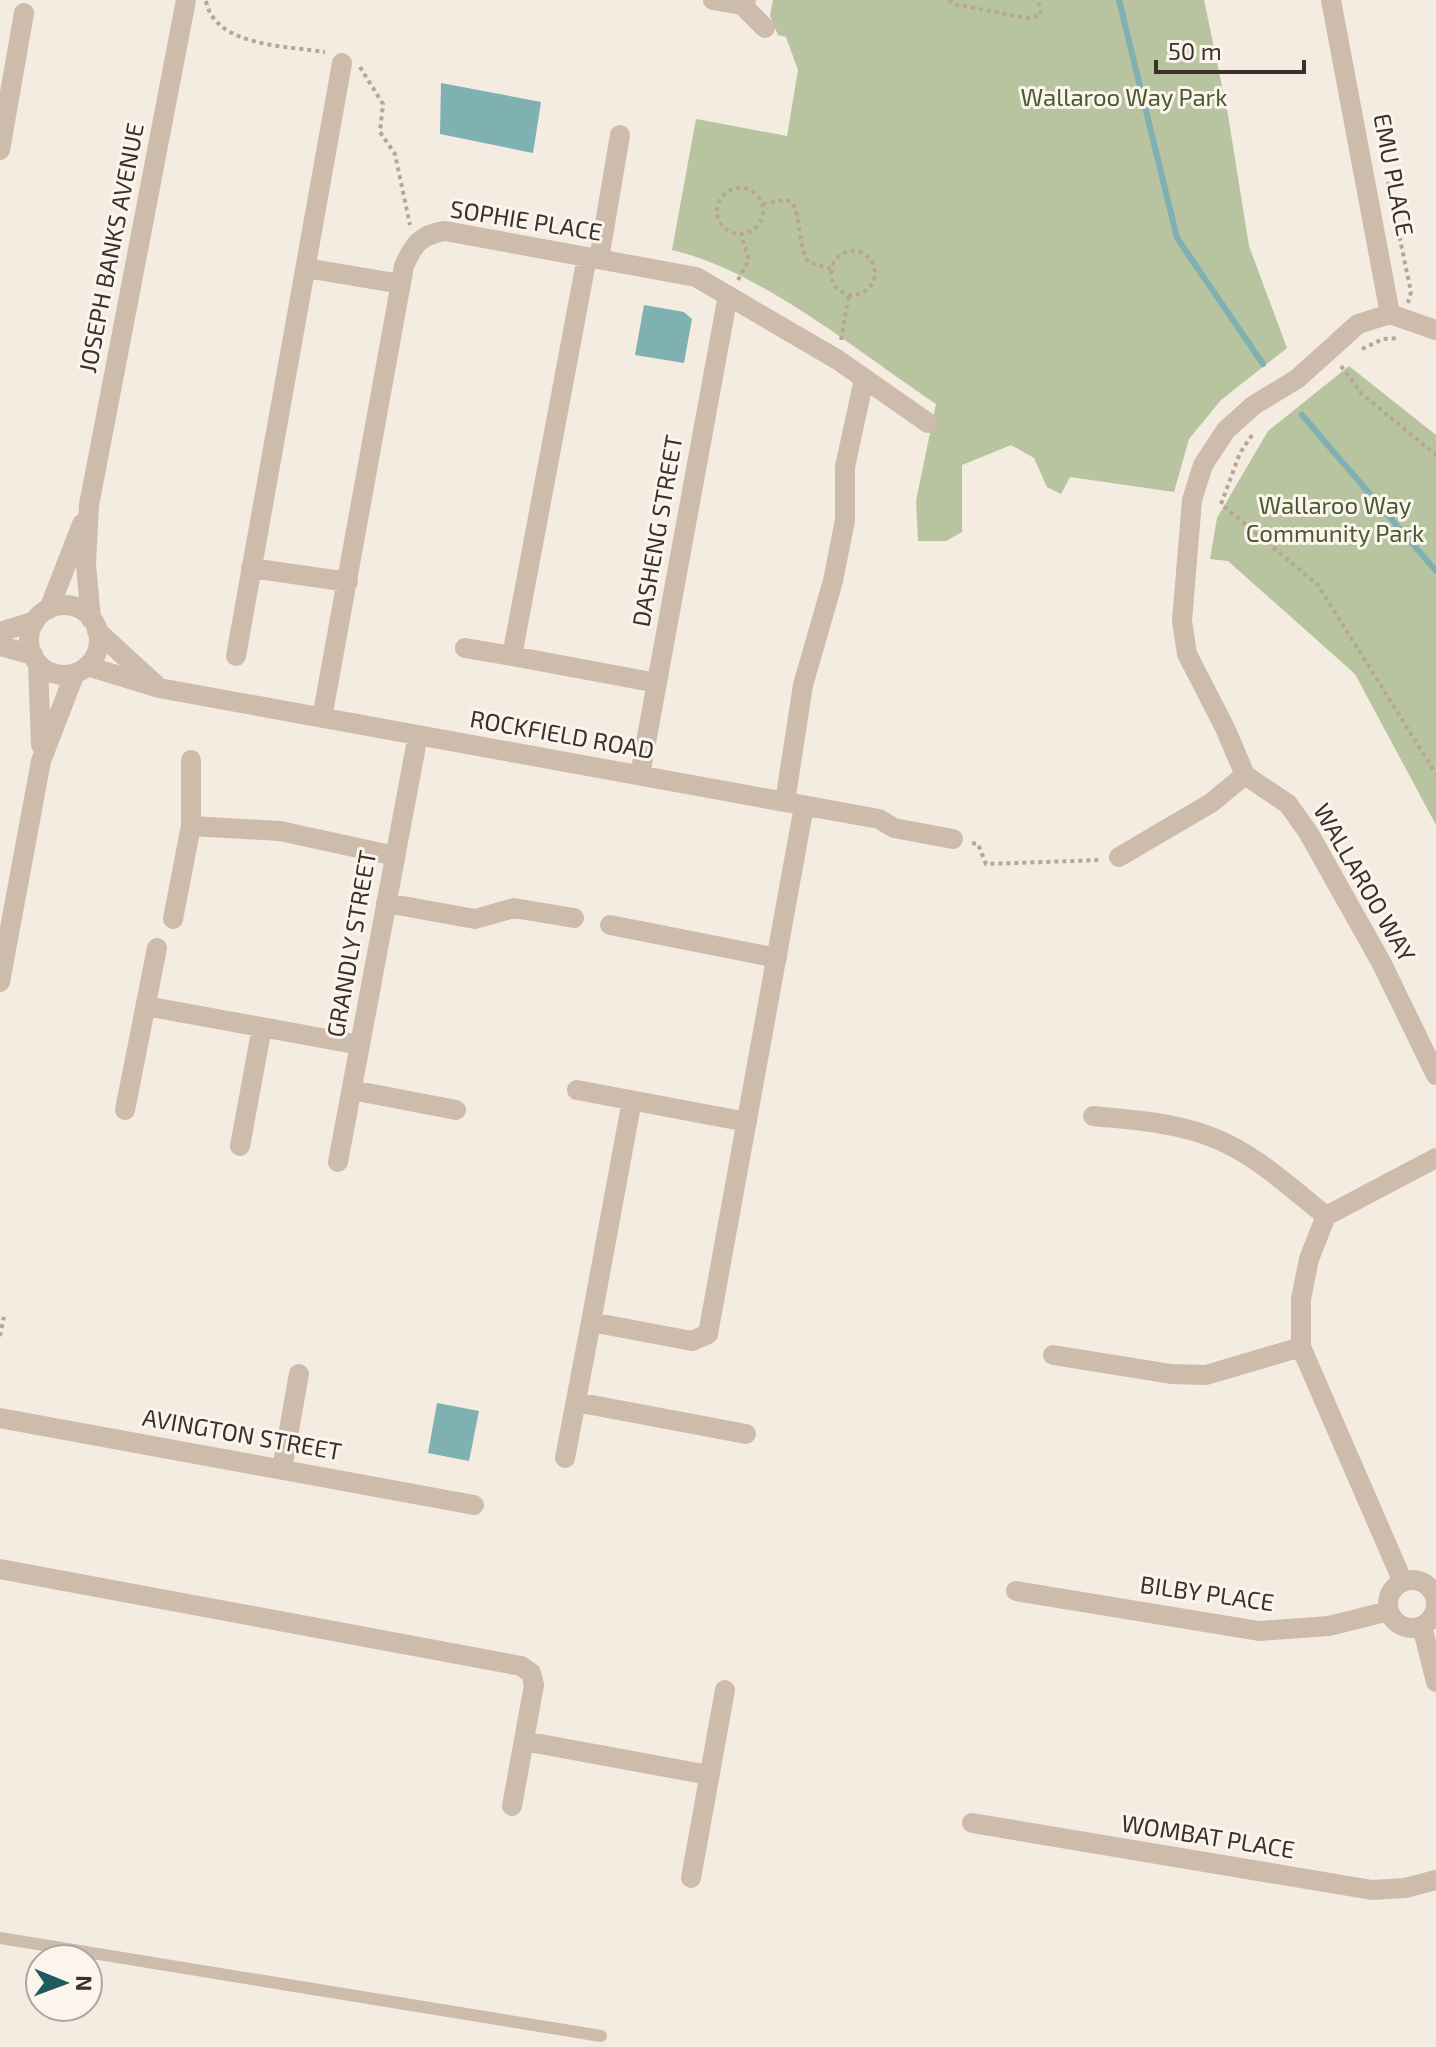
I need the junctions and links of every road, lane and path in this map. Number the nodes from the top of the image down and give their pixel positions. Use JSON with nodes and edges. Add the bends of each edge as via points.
{"nodes":[{"id":1,"x":186,"y":0,"type":"edge"},
{"id":2,"x":713,"y":0,"type":"edge"},
{"id":3,"x":949,"y":0,"type":"edge"},
{"id":4,"x":1038,"y":0,"type":"edge"},
{"id":5,"x":1331,"y":0,"type":"edge"},
{"id":6,"x":744,"y":2,"type":"edge"},
{"id":7,"x":24,"y":13,"type":"dead end"},
{"id":8,"x":765,"y":28,"type":"dead end"},
{"id":9,"x":342,"y":63,"type":"dead end"},
{"id":10,"x":4,"y":107,"type":"edge"},
{"id":11,"x":620,"y":135,"type":"dead end"},
{"id":12,"x":0,"y":150,"type":"edge"},
{"id":13,"x":1385,"y":169,"type":"dead end"},
{"id":14,"x":762,"y":204,"type":"junction"},
{"id":15,"x":741,"y":235,"type":"junction"},
{"id":16,"x":593,"y":258,"type":"junction"},
{"id":17,"x":306,"y":268,"type":"junction"},
{"id":18,"x":832,"y":269,"type":"junction"},
{"id":19,"x":401,"y":284,"type":"junction"},
{"id":20,"x":728,"y":295,"type":"junction"},
{"id":21,"x":849,"y":295,"type":"junction"},
{"id":22,"x":1397,"y":316,"type":"junction"},
{"id":23,"x":1436,"y":330,"type":"edge"},
{"id":24,"x":1359,"y":352,"type":"dead end"},
{"id":25,"x":1350,"y":358,"type":"dead end"},
{"id":26,"x":838,"y":360,"type":"junction"},
{"id":27,"x":1333,"y":364,"type":"junction"},
{"id":28,"x":864,"y":379,"type":"junction"},
{"id":29,"x":928,"y":423,"type":"dead end"},
{"id":30,"x":1255,"y":431,"type":"dead end"},
{"id":31,"x":1436,"y":455,"type":"edge"},
{"id":32,"x":89,"y":505,"type":"junction"},
{"id":33,"x":251,"y":568,"type":"junction"},
{"id":34,"x":348,"y":582,"type":"junction"},
{"id":35,"x":42,"y":615,"type":"junction"},
{"id":36,"x":94,"y":625,"type":"junction"},
{"id":37,"x":0,"y":632,"type":"edge"},
{"id":38,"x":0,"y":646,"type":"edge"},
{"id":39,"x":465,"y":648,"type":"dead end"},
{"id":40,"x":236,"y":656,"type":"dead end"},
{"id":41,"x":512,"y":656,"type":"junction"},
{"id":42,"x":35,"y":660,"type":"junction"},
{"id":43,"x":81,"y":670,"type":"junction"},
{"id":44,"x":657,"y":683,"type":"junction"},
{"id":45,"x":159,"y":688,"type":"junction"},
{"id":46,"x":322,"y":718,"type":"junction"},
{"id":47,"x":418,"y":735,"type":"junction"},
{"id":48,"x":191,"y":760,"type":"dead end"},
{"id":49,"x":41,"y":761,"type":"junction"},
{"id":50,"x":1436,"y":774,"type":"edge"},
{"id":51,"x":640,"y":775,"type":"junction"},
{"id":52,"x":1245,"y":775,"type":"junction"},
{"id":53,"x":795,"y":804,"type":"junction"},
{"id":54,"x":191,"y":826,"type":"junction"},
{"id":55,"x":953,"y":839,"type":"joint"},
{"id":56,"x":395,"y":856,"type":"junction"},
{"id":57,"x":1119,"y":857,"type":"joint"},
{"id":58,"x":386,"y":903,"type":"junction"},
{"id":59,"x":574,"y":918,"type":"dead end"},
{"id":60,"x":173,"y":919,"type":"dead end"},
{"id":61,"x":610,"y":925,"type":"dead end"},
{"id":62,"x":157,"y":948,"type":"dead end"},
{"id":63,"x":777,"y":958,"type":"junction"},
{"id":64,"x":0,"y":982,"type":"edge"},
{"id":65,"x":146,"y":1006,"type":"junction"},
{"id":66,"x":262,"y":1027,"type":"junction"},
{"id":67,"x":360,"y":1045,"type":"junction"},
{"id":68,"x":1436,"y":1075,"type":"edge"},
{"id":69,"x":352,"y":1090,"type":"junction"},
{"id":70,"x":577,"y":1090,"type":"dead end"},
{"id":71,"x":632,"y":1100,"type":"junction"},
{"id":72,"x":125,"y":1110,"type":"dead end"},
{"id":73,"x":456,"y":1110,"type":"dead end"},
{"id":74,"x":1093,"y":1116,"type":"dead end"},
{"id":75,"x":747,"y":1122,"type":"junction"},
{"id":76,"x":240,"y":1146,"type":"dead end"},
{"id":77,"x":1436,"y":1158,"type":"edge"},
{"id":78,"x":338,"y":1162,"type":"dead end"},
{"id":79,"x":1326,"y":1216,"type":"junction"},
{"id":80,"x":4,"y":1317,"type":"dead end"},
{"id":81,"x":591,"y":1322,"type":"junction"},
{"id":82,"x":0,"y":1336,"type":"edge"},
{"id":83,"x":1301,"y":1347,"type":"junction"},
{"id":84,"x":1053,"y":1355,"type":"dead end"},
{"id":85,"x":299,"y":1374,"type":"dead end"},
{"id":86,"x":576,"y":1402,"type":"junction"},
{"id":87,"x":0,"y":1418,"type":"edge"},
{"id":88,"x":746,"y":1434,"type":"dead end"},
{"id":89,"x":565,"y":1458,"type":"dead end"},
{"id":90,"x":282,"y":1469,"type":"junction"},
{"id":91,"x":474,"y":1505,"type":"dead end"},
{"id":92,"x":0,"y":1569,"type":"edge"},
{"id":93,"x":1403,"y":1582,"type":"junction"},
{"id":94,"x":1016,"y":1591,"type":"dead end"},
{"id":95,"x":1389,"y":1611,"type":"junction"},
{"id":96,"x":1422,"y":1626,"type":"junction"},
{"id":97,"x":1436,"y":1682,"type":"edge"},
{"id":98,"x":725,"y":1690,"type":"dead end"},
{"id":99,"x":524,"y":1741,"type":"junction"},
{"id":100,"x":709,"y":1775,"type":"junction"},
{"id":101,"x":512,"y":1806,"type":"dead end"},
{"id":102,"x":972,"y":1823,"type":"dead end"},
{"id":103,"x":691,"y":1878,"type":"dead end"},
{"id":104,"x":1436,"y":1880,"type":"edge"},
{"id":105,"x":0,"y":1938,"type":"edge"},
{"id":106,"x":601,"y":2036,"type":"dead end"}],
"edges":[{"from":1,"to":32,"type":"street","name":"JOSEPH BANKS AVENUE"},
{"from":2,"to":6,"type":"street"},
{"from":3,"to":4,"type":"path","via":[[1027,18],[1041,15]]},
{"from":5,"to":22,"type":"street","name":"EMU PLACE"},
{"from":6,"to":8,"type":"street"},
{"from":7,"to":10,"type":"street"},
{"from":9,"to":17,"type":"street"},
{"from":10,"to":12,"type":"street"},
{"from":11,"to":16,"type":"street"},
{"from":13,"to":22,"type":"path","via":[[1411,292]]},
{"from":14,"to":15,"type":"path","via":[[757,227]]},
{"from":14,"to":15,"type":"path","via":[[749,190],[724,194],[718,218],[726,230]]},
{"from":14,"to":18,"type":"path","via":[[792,202],[808,262]]},
{"from":15,"to":20,"type":"path","via":[[749,260]]},
{"from":16,"to":19,"type":"street","name":"SOPHIE PLACE","via":[[445,231],[412,247]]},
{"from":16,"to":20,"type":"street","name":"SOPHIE PLACE","via":[[696,277]]},
{"from":16,"to":41,"type":"street"},
{"from":17,"to":19,"type":"street"},
{"from":17,"to":33,"type":"street"},
{"from":18,"to":21,"type":"path","via":[[833,281]]},
{"from":18,"to":21,"type":"path","via":[[845,253],[868,257],[874,266],[874,280],[862,293]]},
{"from":19,"to":34,"type":"street","name":"SOPHIE PLACE"},
{"from":20,"to":26,"type":"street","name":"SOPHIE PLACE"},
{"from":20,"to":44,"type":"street","name":"DASHENG STREET"},
{"from":21,"to":26,"type":"path"},
{"from":22,"to":23,"type":"street"},
{"from":22,"to":24,"type":"path","via":[[1399,338],[1383,339]]},
{"from":22,"to":27,"type":"street","via":[[1358,324]]},
{"from":25,"to":27,"type":"path"},
{"from":26,"to":28,"type":"street","name":"SOPHIE PLACE"},
{"from":27,"to":31,"type":"path"},
{"from":27,"to":52,"type":"street","via":[[1254,405],[1226,430],[1203,465],[1192,500],[1183,586],[1187,654]]},
{"from":28,"to":29,"type":"street","name":"SOPHIE PLACE"},
{"from":28,"to":53,"type":"street","via":[[845,467],[845,520],[833,581],[803,685]]},
{"from":30,"to":50,"type":"path","via":[[1240,453],[1221,504],[1318,585]]},
{"from":32,"to":35,"type":"street","name":"JOSEPH BANKS AVENUE"},
{"from":32,"to":36,"type":"street","name":"JOSEPH BANKS AVENUE","via":[[86,565]]},
{"from":33,"to":34,"type":"street"},
{"from":33,"to":40,"type":"street"},
{"from":34,"to":46,"type":"street","name":"SOPHIE PLACE"},
{"from":35,"to":36,"type":"street","via":[[71,606]]},
{"from":35,"to":37,"type":"street"},
{"from":35,"to":42,"type":"street","via":[[29,644]]},
{"from":36,"to":43,"type":"street","via":[[97,650]]},
{"from":36,"to":45,"type":"street"},
{"from":38,"to":42,"type":"street"},
{"from":39,"to":41,"type":"street"},
{"from":41,"to":44,"type":"street"},
{"from":42,"to":43,"type":"street","via":[[57,674]]},
{"from":42,"to":49,"type":"street"},
{"from":43,"to":45,"type":"street","name":"ROCKFIELD ROAD"},
{"from":43,"to":49,"type":"street"},
{"from":44,"to":51,"type":"street","name":"DASHENG STREET"},
{"from":45,"to":46,"type":"street","name":"ROCKFIELD ROAD"},
{"from":46,"to":47,"type":"street","name":"ROCKFIELD ROAD"},
{"from":47,"to":51,"type":"street","name":"ROCKFIELD ROAD"},
{"from":47,"to":56,"type":"street","name":"GRANDLY STREET"},
{"from":48,"to":54,"type":"street"},
{"from":49,"to":64,"type":"street"},
{"from":51,"to":53,"type":"street","name":"ROCKFIELD ROAD"},
{"from":52,"to":57,"type":"street","via":[[1211,803]]},
{"from":52,"to":68,"type":"street","name":"WALLAROO WAY","via":[[1288,804],[1308,832],[1381,962]]},
{"from":53,"to":55,"type":"street","name":"ROCKFIELD ROAD"},
{"from":53,"to":63,"type":"street"},
{"from":54,"to":56,"type":"street","via":[[280,831]]},
{"from":54,"to":60,"type":"street"},
{"from":55,"to":57,"type":"path","via":[[978,844],[986,864]]},
{"from":56,"to":58,"type":"street","name":"GRANDLY STREET"},
{"from":58,"to":59,"type":"street","via":[[475,919],[514,908]]},
{"from":58,"to":67,"type":"street","name":"GRANDLY STREET"},
{"from":61,"to":63,"type":"street"},
{"from":62,"to":65,"type":"street"},
{"from":63,"to":75,"type":"street"},
{"from":65,"to":66,"type":"street"},
{"from":65,"to":72,"type":"street"},
{"from":66,"to":67,"type":"street"},
{"from":66,"to":76,"type":"street"},
{"from":67,"to":69,"type":"street","name":"GRANDLY STREET"},
{"from":69,"to":73,"type":"street"},
{"from":69,"to":78,"type":"street","name":"GRANDLY STREET"},
{"from":70,"to":71,"type":"street"},
{"from":71,"to":75,"type":"street"},
{"from":71,"to":81,"type":"street"},
{"from":74,"to":79,"type":"street","via":[[1155,1122],[1210,1136],[1250,1157]]},
{"from":75,"to":81,"type":"street","via":[[708,1334],[692,1341]]},
{"from":77,"to":79,"type":"street"},
{"from":79,"to":83,"type":"street","via":[[1301,1299]]},
{"from":80,"to":82,"type":"path"},
{"from":81,"to":86,"type":"street"},
{"from":83,"to":84,"type":"street","via":[[1206,1375]]},
{"from":83,"to":93,"type":"street"},
{"from":85,"to":90,"type":"street"},
{"from":86,"to":88,"type":"street"},
{"from":86,"to":89,"type":"street"},
{"from":87,"to":90,"type":"street","name":"AVINGTON STREET"},
{"from":90,"to":91,"type":"street","name":"AVINGTON STREET"},
{"from":92,"to":99,"type":"street","via":[[521,1666],[531,1673],[534,1685]]},
{"from":93,"to":95,"type":"street","via":[[1389,1597]]},
{"from":93,"to":96,"type":"street","via":[[1419,1581],[1435,1599],[1434,1615]]},
{"from":94,"to":95,"type":"street","name":"BILBY PLACE","via":[[1259,1631],[1329,1626]]},
{"from":95,"to":96,"type":"street","via":[[1406,1627]]},
{"from":96,"to":97,"type":"street"},
{"from":98,"to":100,"type":"street"},
{"from":99,"to":100,"type":"street"},
{"from":99,"to":101,"type":"street"},
{"from":100,"to":103,"type":"street"},
{"from":102,"to":104,"type":"street","name":"WOMBAT PLACE","via":[[1372,1890]]},
{"from":105,"to":106,"type":"lane"}]}
